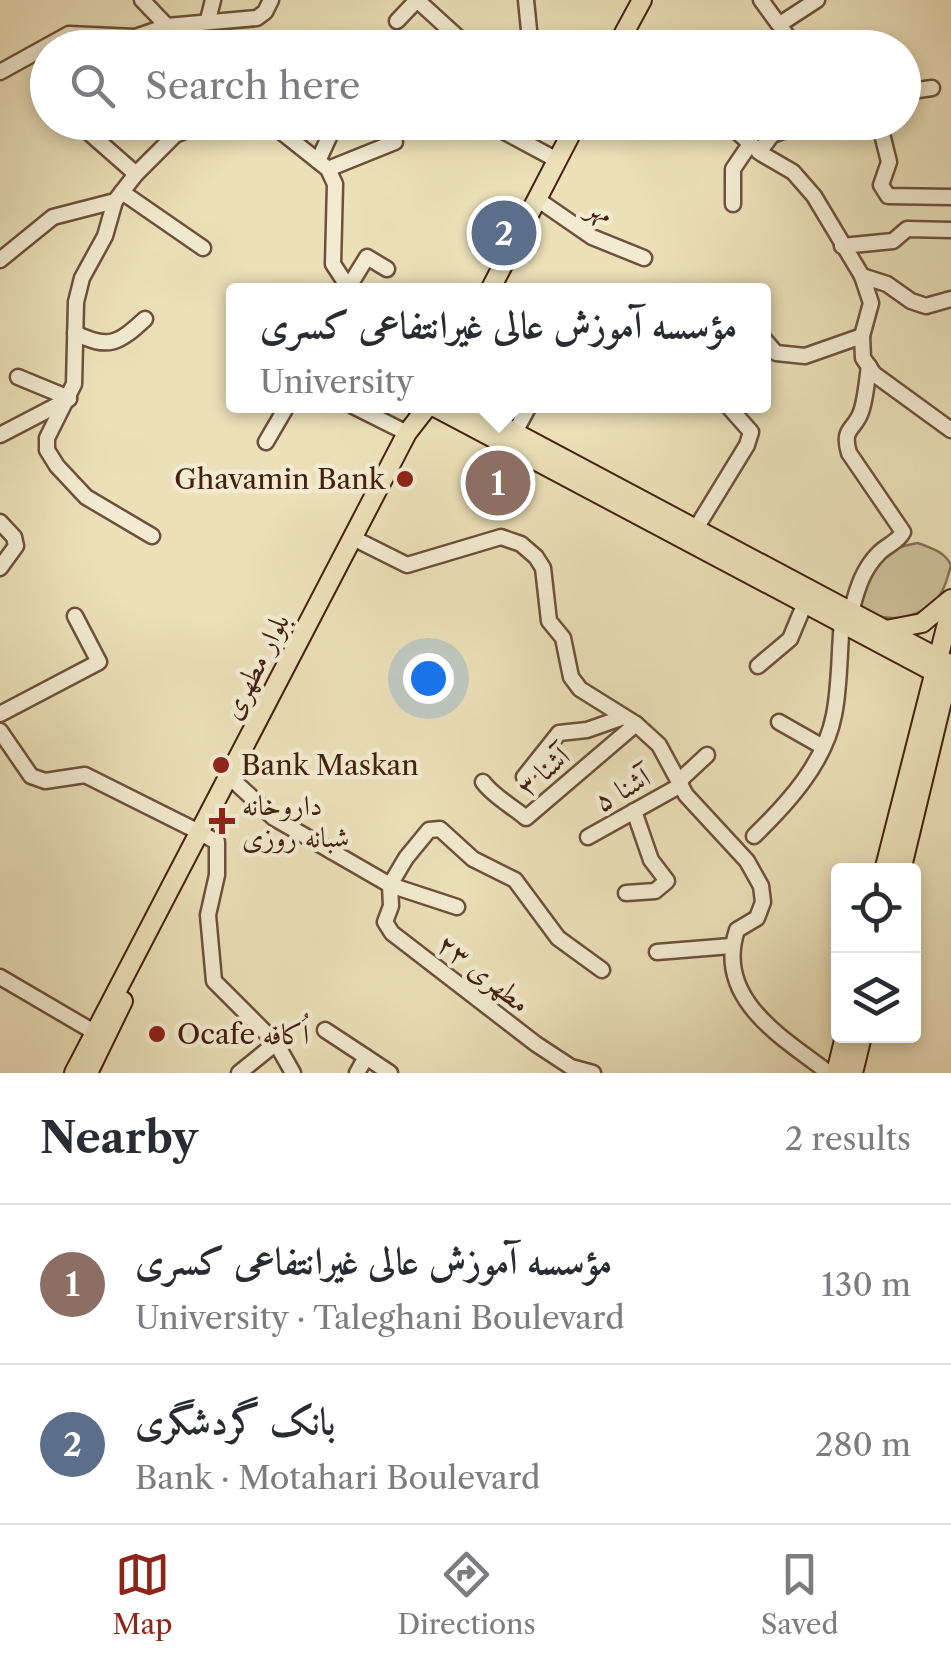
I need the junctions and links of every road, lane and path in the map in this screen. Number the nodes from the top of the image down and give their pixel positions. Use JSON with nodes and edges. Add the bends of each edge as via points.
{"nodes":[{"id":1,"x":142,"y":0,"type":"edge"},
{"id":2,"x":213,"y":0,"type":"edge"},
{"id":3,"x":270,"y":0,"type":"edge"},
{"id":4,"x":417,"y":0,"type":"edge"},
{"id":5,"x":526,"y":0,"type":"edge"},
{"id":6,"x":642,"y":0,"type":"edge"},
{"id":7,"x":760,"y":0,"type":"edge"},
{"id":8,"x":817,"y":0,"type":"edge"},
{"id":9,"x":208,"y":20,"type":"junction"},
{"id":10,"x":397,"y":22,"type":"dead end"},
{"id":11,"x":780,"y":24,"type":"junction"},
{"id":12,"x":167,"y":26,"type":"junction"},
{"id":13,"x":155,"y":30,"type":"edge"},
{"id":14,"x":170,"y":30,"type":"edge"},
{"id":15,"x":450,"y":30,"type":"edge"},
{"id":16,"x":529,"y":30,"type":"edge"},
{"id":17,"x":626,"y":30,"type":"edge"},
{"id":18,"x":784,"y":30,"type":"edge"},
{"id":19,"x":30,"y":56,"type":"edge"},
{"id":20,"x":0,"y":72,"type":"edge"},
{"id":21,"x":932,"y":88,"type":"dead end"},
{"id":22,"x":921,"y":90,"type":"edge"},
{"id":23,"x":98,"y":140,"type":"edge"},
{"id":24,"x":170,"y":140,"type":"edge"},
{"id":25,"x":292,"y":140,"type":"edge"},
{"id":26,"x":331,"y":140,"type":"edge"},
{"id":27,"x":520,"y":140,"type":"edge"},
{"id":28,"x":568,"y":140,"type":"edge"},
{"id":29,"x":746,"y":140,"type":"edge"},
{"id":30,"x":766,"y":140,"type":"edge"},
{"id":31,"x":884,"y":140,"type":"edge"},
{"id":32,"x":395,"y":142,"type":"dead end"},
{"id":33,"x":755,"y":148,"type":"junction"},
{"id":34,"x":558,"y":160,"type":"junction"},
{"id":35,"x":323,"y":165,"type":"junction"},
{"id":36,"x":136,"y":174,"type":"junction"},
{"id":37,"x":118,"y":197,"type":"junction"},
{"id":38,"x":951,"y":198,"type":"edge"},
{"id":39,"x":537,"y":199,"type":"junction"},
{"id":40,"x":733,"y":204,"type":"dead end"},
{"id":41,"x":951,"y":230,"type":"edge"},
{"id":42,"x":842,"y":246,"type":"junction"},
{"id":43,"x":203,"y":248,"type":"dead end"},
{"id":44,"x":644,"y":258,"type":"dead end"},
{"id":45,"x":0,"y":260,"type":"edge"},
{"id":46,"x":387,"y":269,"type":"dead end"},
{"id":47,"x":862,"y":276,"type":"junction"},
{"id":48,"x":346,"y":283,"type":"edge"},
{"id":49,"x":353,"y":283,"type":"edge"},
{"id":50,"x":494,"y":283,"type":"edge"},
{"id":51,"x":951,"y":299,"type":"edge"},
{"id":52,"x":145,"y":319,"type":"dead end"},
{"id":53,"x":75,"y":333,"type":"junction"},
{"id":54,"x":862,"y":336,"type":"junction"},
{"id":55,"x":771,"y":347,"type":"edge"},
{"id":56,"x":869,"y":366,"type":"junction"},
{"id":57,"x":18,"y":377,"type":"dead end"},
{"id":58,"x":69,"y":398,"type":"junction"},
{"id":59,"x":283,"y":413,"type":"edge"},
{"id":60,"x":368,"y":413,"type":"edge"},
{"id":61,"x":424,"y":413,"type":"edge"},
{"id":62,"x":426,"y":413,"type":"edge"},
{"id":63,"x":433,"y":413,"type":"edge"},
{"id":64,"x":477,"y":413,"type":"edge"},
{"id":65,"x":525,"y":413,"type":"edge"},
{"id":66,"x":734,"y":413,"type":"edge"},
{"id":67,"x":951,"y":430,"type":"edge"},
{"id":68,"x":407,"y":432,"type":"junction"},
{"id":69,"x":514,"y":434,"type":"junction"},
{"id":70,"x":0,"y":435,"type":"edge"},
{"id":71,"x":266,"y":442,"type":"dead end"},
{"id":72,"x":393,"y":468,"type":"junction"},
{"id":73,"x":0,"y":522,"type":"edge"},
{"id":74,"x":695,"y":530,"type":"junction"},
{"id":75,"x":152,"y":536,"type":"dead end"},
{"id":76,"x":361,"y":542,"type":"junction"},
{"id":77,"x":0,"y":568,"type":"edge"},
{"id":78,"x":769,"y":576,"type":"junction"},
{"id":79,"x":951,"y":599,"type":"edge"},
{"id":80,"x":805,"y":603,"type":"junction"},
{"id":81,"x":951,"y":608,"type":"edge"},
{"id":82,"x":75,"y":616,"type":"dead end"},
{"id":83,"x":846,"y":617,"type":"junction"},
{"id":84,"x":884,"y":630,"type":"junction"},
{"id":85,"x":758,"y":666,"type":"dead end"},
{"id":86,"x":946,"y":669,"type":"edge"},
{"id":87,"x":0,"y":714,"type":"edge"},
{"id":88,"x":951,"y":714,"type":"edge"},
{"id":89,"x":630,"y":721,"type":"junction"},
{"id":90,"x":779,"y":722,"type":"dead end"},
{"id":91,"x":0,"y":731,"type":"edge"},
{"id":92,"x":932,"y":734,"type":"junction"},
{"id":93,"x":822,"y":747,"type":"junction"},
{"id":94,"x":707,"y":755,"type":"dead end"},
{"id":95,"x":524,"y":777,"type":"dead end"},
{"id":96,"x":235,"y":782,"type":"junction"},
{"id":97,"x":483,"y":782,"type":"dead end"},
{"id":98,"x":682,"y":787,"type":"junction"},
{"id":99,"x":634,"y":811,"type":"junction"},
{"id":100,"x":203,"y":834,"type":"junction"},
{"id":101,"x":754,"y":836,"type":"dead end"},
{"id":102,"x":588,"y":837,"type":"dead end"},
{"id":103,"x":899,"y":844,"type":"junction"},
{"id":104,"x":888,"y":863,"type":"edge"},
{"id":105,"x":900,"y":863,"type":"edge"},
{"id":106,"x":390,"y":885,"type":"junction"},
{"id":107,"x":626,"y":893,"type":"dead end"},
{"id":108,"x":457,"y":907,"type":"dead end"},
{"id":109,"x":732,"y":946,"type":"junction"},
{"id":110,"x":657,"y":952,"type":"dead end"},
{"id":111,"x":602,"y":970,"type":"dead end"},
{"id":112,"x":0,"y":977,"type":"edge"},
{"id":113,"x":324,"y":1030,"type":"dead end"},
{"id":114,"x":94,"y":1032,"type":"junction"},
{"id":115,"x":276,"y":1043,"type":"junction"},
{"id":116,"x":843,"y":1043,"type":"edge"},
{"id":117,"x":860,"y":1043,"type":"edge"},
{"id":118,"x":366,"y":1058,"type":"junction"},
{"id":119,"x":74,"y":1073,"type":"edge"},
{"id":120,"x":88,"y":1073,"type":"edge"},
{"id":121,"x":239,"y":1073,"type":"edge"},
{"id":122,"x":293,"y":1073,"type":"edge"},
{"id":123,"x":357,"y":1073,"type":"edge"},
{"id":124,"x":390,"y":1073,"type":"edge"},
{"id":125,"x":593,"y":1073,"type":"edge"},
{"id":126,"x":828,"y":1073,"type":"edge"},
{"id":127,"x":836,"y":1073,"type":"edge"},
{"id":128,"x":853,"y":1073,"type":"edge"}],
"edges":[{"from":1,"to":12,"type":"street"},
{"from":2,"to":9,"type":"street"},
{"from":3,"to":9,"type":"street","via":[[256,18]]},
{"from":4,"to":10,"type":"street"},
{"from":4,"to":15,"type":"street"},
{"from":5,"to":16,"type":"street"},
{"from":6,"to":17,"type":"main road"},
{"from":7,"to":11,"type":"street"},
{"from":8,"to":11,"type":"street"},
{"from":9,"to":12,"type":"street"},
{"from":11,"to":18,"type":"street"},
{"from":12,"to":13,"type":"street"},
{"from":12,"to":14,"type":"street"},
{"from":19,"to":20,"type":"street"},
{"from":21,"to":22,"type":"street"},
{"from":23,"to":36,"type":"street"},
{"from":24,"to":36,"type":"street"},
{"from":25,"to":35,"type":"street"},
{"from":26,"to":35,"type":"street"},
{"from":27,"to":34,"type":"street"},
{"from":28,"to":34,"type":"main road"},
{"from":29,"to":33,"type":"street"},
{"from":30,"to":33,"type":"street"},
{"from":31,"to":38,"type":"street","via":[[890,162],[881,185],[888,196]]},
{"from":32,"to":35,"type":"street"},
{"from":33,"to":40,"type":"street","via":[[732,169]]},
{"from":33,"to":42,"type":"street","via":[[793,172]]},
{"from":34,"to":39,"type":"main road"},
{"from":35,"to":48,"type":"street","via":[[335,184],[333,264]]},
{"from":36,"to":37,"type":"street"},
{"from":37,"to":43,"type":"street"},
{"from":37,"to":45,"type":"street","via":[[53,217]]},
{"from":37,"to":53,"type":"street","via":[[82,278]]},
{"from":39,"to":44,"type":"street","name":"مهر","via":[[592,237]]},
{"from":39,"to":50,"type":"main road"},
{"from":41,"to":42,"type":"street","via":[[907,229],[892,241]]},
{"from":42,"to":47,"type":"street"},
{"from":46,"to":49,"type":"street","via":[[367,257]]},
{"from":47,"to":51,"type":"street","via":[[926,306]]},
{"from":47,"to":54,"type":"street","via":[[871,302]]},
{"from":52,"to":53,"type":"street","via":[[118,341]]},
{"from":53,"to":58,"type":"street"},
{"from":54,"to":55,"type":"street","via":[[805,356]]},
{"from":54,"to":56,"type":"street"},
{"from":56,"to":67,"type":"street"},
{"from":56,"to":83,"type":"street","via":[[862,411],[845,440],[903,532],[871,561]]},
{"from":57,"to":58,"type":"street"},
{"from":58,"to":70,"type":"street"},
{"from":58,"to":75,"type":"street","via":[[47,450],[86,497]]},
{"from":59,"to":71,"type":"street"},
{"from":60,"to":68,"type":"street"},
{"from":61,"to":68,"type":"main road","name":"بلوار مطهری"},
{"from":62,"to":72,"type":"main road"},
{"from":63,"to":78,"type":"main road"},
{"from":64,"to":69,"type":"main road"},
{"from":65,"to":69,"type":"street"},
{"from":66,"to":74,"type":"street","via":[[751,432],[748,444]]},
{"from":68,"to":72,"type":"main road","name":"بلوار مطهری"},
{"from":69,"to":74,"type":"main road"},
{"from":72,"to":76,"type":"main road"},
{"from":72,"to":100,"type":"main road","name":"بلوار مطهری"},
{"from":73,"to":77,"type":"street","via":[[16,546]]},
{"from":74,"to":78,"type":"main road"},
{"from":76,"to":89,"type":"street","via":[[407,565],[501,537],[521,544],[542,568],[549,621],[564,638],[570,677]]},
{"from":76,"to":96,"type":"main road"},
{"from":78,"to":80,"type":"main road"},
{"from":78,"to":83,"type":"main road"},
{"from":79,"to":84,"type":"main road","via":[[922,624]]},
{"from":80,"to":83,"type":"main road"},
{"from":80,"to":85,"type":"street","via":[[790,639]]},
{"from":81,"to":86,"type":"main road"},
{"from":82,"to":87,"type":"street","via":[[99,662]]},
{"from":83,"to":84,"type":"main road"},
{"from":83,"to":86,"type":"main road"},
{"from":83,"to":93,"type":"street","via":[[834,717]]},
{"from":84,"to":86,"type":"main road"},
{"from":86,"to":92,"type":"main road"},
{"from":86,"to":103,"type":"main road"},
{"from":88,"to":92,"type":"main road"},
{"from":89,"to":95,"type":"street","via":[[559,733]]},
{"from":89,"to":97,"type":"street","name":"آشنا ۳","via":[[526,818]]},
{"from":89,"to":98,"type":"street","via":[[659,745]]},
{"from":90,"to":93,"type":"street"},
{"from":91,"to":100,"type":"street","via":[[32,776],[45,782],[85,775]]},
{"from":92,"to":103,"type":"main road"},
{"from":93,"to":101,"type":"street","via":[[789,802]]},
{"from":94,"to":98,"type":"street","name":"آشنا ۵"},
{"from":96,"to":100,"type":"main road"},
{"from":96,"to":106,"type":"street","via":[[274,818]]},
{"from":98,"to":99,"type":"street","name":"آشنا ۵"},
{"from":98,"to":109,"type":"street","via":[[747,860],[761,886],[757,918],[737,930]]},
{"from":99,"to":102,"type":"street","name":"آشنا ۵"},
{"from":99,"to":107,"type":"street","via":[[650,860],[667,882],[655,891]]},
{"from":100,"to":114,"type":"main road","name":"بلوار مطهری"},
{"from":100,"to":115,"type":"street","via":[[217,842],[208,915],[214,981]]},
{"from":100,"to":120,"type":"main road"},
{"from":103,"to":104,"type":"main road"},
{"from":103,"to":105,"type":"main road"},
{"from":106,"to":108,"type":"street"},
{"from":106,"to":111,"type":"street","via":[[428,830],[440,828],[473,859],[515,880],[558,938]]},
{"from":106,"to":125,"type":"street","name":"مطهری ۲۳","via":[[385,922],[392,933],[536,1044]]},
{"from":109,"to":110,"type":"street"},
{"from":109,"to":126,"type":"street","via":[[748,1006],[764,1033]]},
{"from":112,"to":114,"type":"street"},
{"from":113,"to":118,"type":"street"},
{"from":114,"to":119,"type":"main road","name":"بلوار مطهری"},
{"from":115,"to":121,"type":"street"},
{"from":115,"to":122,"type":"street"},
{"from":116,"to":127,"type":"main road"},
{"from":117,"to":128,"type":"main road"},
{"from":118,"to":123,"type":"street"},
{"from":118,"to":124,"type":"street"}]}
